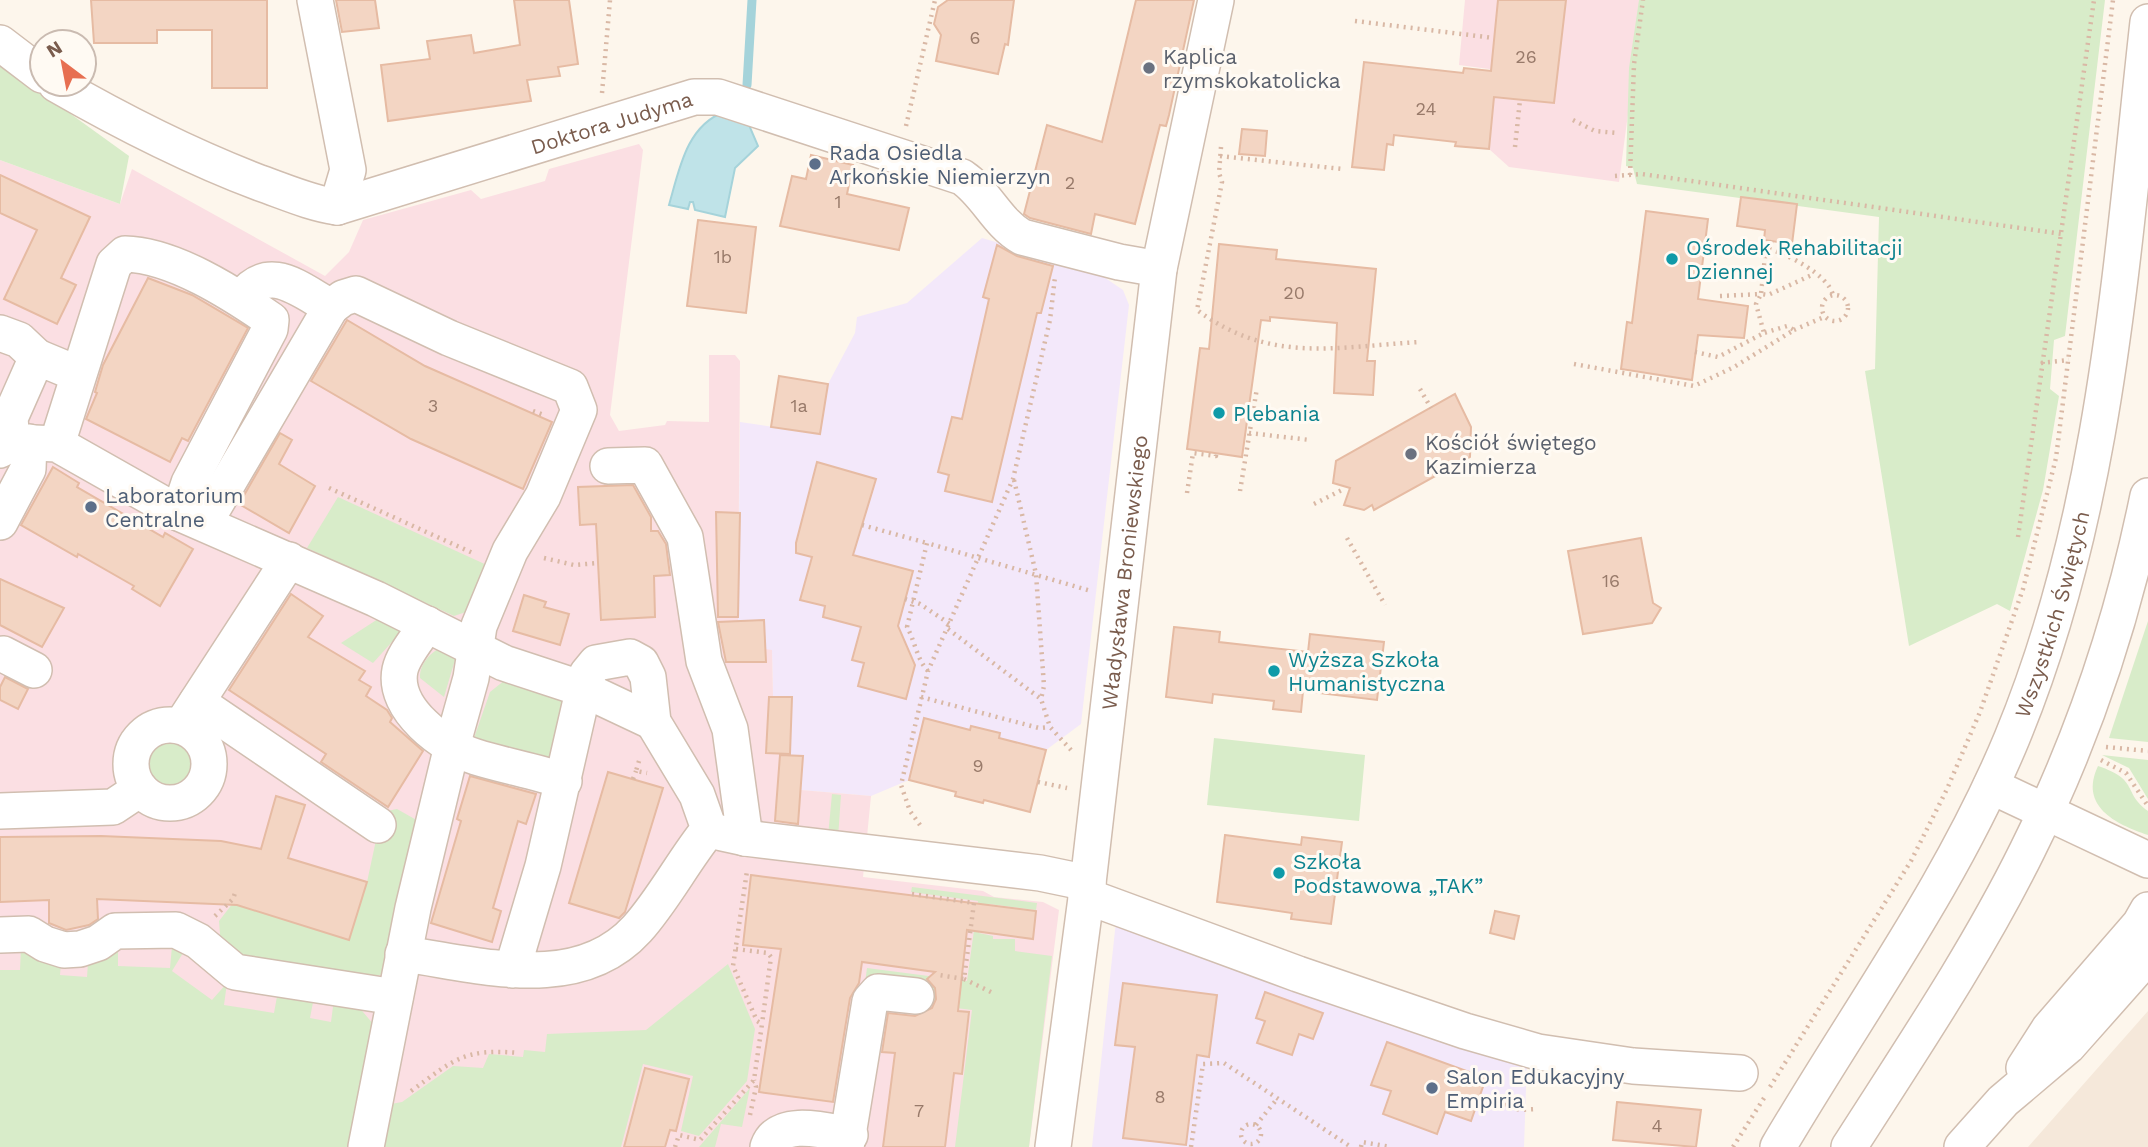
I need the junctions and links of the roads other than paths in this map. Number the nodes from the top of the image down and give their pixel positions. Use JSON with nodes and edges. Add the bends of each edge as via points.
{"nodes":[{"id":1,"x":316,"y":0,"type":"edge"},
{"id":2,"x":1216,"y":0,"type":"edge"},
{"id":3,"x":2148,"y":22,"type":"edge"},
{"id":4,"x":0,"y":43,"type":"edge"},
{"id":5,"x":28,"y":64,"type":"edge"},
{"id":6,"x":83,"y":98,"type":"edge"},
{"id":7,"x":337,"y":207,"type":"junction"},
{"id":8,"x":1158,"y":269,"type":"junction"},
{"id":9,"x":241,"y":299,"type":"junction"},
{"id":10,"x":331,"y":307,"type":"junction"},
{"id":11,"x":0,"y":333,"type":"edge"},
{"id":12,"x":37,"y":357,"type":"junction"},
{"id":13,"x":78,"y":374,"type":"junction"},
{"id":14,"x":25,"y":444,"type":"edge"},
{"id":15,"x":608,"y":466,"type":"dead end"},
{"id":16,"x":2148,"y":496,"type":"edge"},
{"id":17,"x":192,"y":517,"type":"junction"},
{"id":18,"x":0,"y":522,"type":"edge"},
{"id":19,"x":289,"y":560,"type":"junction"},
{"id":20,"x":427,"y":624,"type":"junction"},
{"id":21,"x":477,"y":650,"type":"junction"},
{"id":22,"x":1,"y":654,"type":"edge"},
{"id":23,"x":34,"y":670,"type":"dead end"},
{"id":24,"x":583,"y":689,"type":"junction"},
{"id":25,"x":189,"y":714,"type":"junction"},
{"id":26,"x":653,"y":722,"type":"junction"},
{"id":27,"x":452,"y":746,"type":"junction"},
{"id":28,"x":564,"y":781,"type":"junction"},
{"id":29,"x":1991,"y":786,"type":"junction"},
{"id":30,"x":140,"y":789,"type":"junction"},
{"id":31,"x":0,"y":811,"type":"edge"},
{"id":32,"x":2046,"y":812,"type":"junction"},
{"id":33,"x":378,"y":825,"type":"dead end"},
{"id":34,"x":709,"y":830,"type":"junction"},
{"id":35,"x":746,"y":853,"type":"junction"},
{"id":36,"x":2148,"y":860,"type":"edge"},
{"id":37,"x":1087,"y":890,"type":"junction"},
{"id":38,"x":2148,"y":910,"type":"edge"},
{"id":39,"x":0,"y":935,"type":"edge"},
{"id":40,"x":403,"y":954,"type":"junction"},
{"id":41,"x":2148,"y":956,"type":"edge"},
{"id":42,"x":512,"y":970,"type":"junction"},
{"id":43,"x":916,"y":996,"type":"dead end"},
{"id":44,"x":395,"y":997,"type":"junction"},
{"id":45,"x":1740,"y":1073,"type":"dead end"},
{"id":46,"x":2003,"y":1101,"type":"junction"},
{"id":47,"x":848,"y":1141,"type":"edge"},
{"id":48,"x":1763,"y":1142,"type":"edge"},
{"id":49,"x":366,"y":1147,"type":"edge"},
{"id":50,"x":768,"y":1147,"type":"edge"},
{"id":51,"x":1053,"y":1147,"type":"edge"},
{"id":52,"x":1849,"y":1147,"type":"edge"},
{"id":53,"x":1962,"y":1147,"type":"edge"}],
"edges":[{"from":1,"to":7,"type":"street","via":[[348,170]]},
{"from":2,"to":8,"type":"street","name":"Władysława Broniewskiego"},
{"from":3,"to":29,"type":"street","name":"Wszystkich Świętych","via":[[2102,407],[2083,510],[2040,663]]},
{"from":4,"to":5,"type":"street"},
{"from":6,"to":7,"type":"street","name":"Doktora Judyma","via":[[227,171],[316,204]]},
{"from":7,"to":8,"type":"street","name":"Doktora Judyma","via":[[694,97],[718,97],[962,177],[977,187],[1022,237]]},
{"from":8,"to":37,"type":"street","name":"Władysława Broniewskiego"},
{"from":9,"to":10,"type":"street","via":[[252,284],[266,279],[282,281]]},
{"from":9,"to":13,"type":"street","via":[[164,261],[125,254],[114,264]]},
{"from":9,"to":17,"type":"street","via":[[271,320],[270,329],[189,483]]},
{"from":10,"to":17,"type":"street"},
{"from":10,"to":21,"type":"street","via":[[356,295],[369,299],[449,338],[570,387],[577,399],[579,410],[543,496],[496,581],[479,625]]},
{"from":11,"to":12,"type":"street","via":[[19,341]]},
{"from":12,"to":13,"type":"street"},
{"from":12,"to":14,"type":"street","via":[[10,418]]},
{"from":13,"to":14,"type":"street"},
{"from":14,"to":17,"type":"street"},
{"from":14,"to":18,"type":"street","via":[[28,469]]},
{"from":15,"to":35,"type":"street","via":[[645,465],[685,537],[704,661],[730,729]]},
{"from":16,"to":32,"type":"street","via":[[2099,679]]},
{"from":17,"to":19,"type":"street"},
{"from":19,"to":20,"type":"street"},
{"from":19,"to":25,"type":"street"},
{"from":20,"to":21,"type":"street"},
{"from":20,"to":27,"type":"street","via":[[400,668],[402,692],[416,716]]},
{"from":21,"to":24,"type":"street"},
{"from":21,"to":27,"type":"street"},
{"from":22,"to":23,"type":"street"},
{"from":24,"to":26,"type":"street"},
{"from":24,"to":26,"type":"street","via":[[596,663],[630,657],[641,663],[648,677]]},
{"from":24,"to":28,"type":"street"},
{"from":25,"to":30,"type":"street","via":[[157,727],[138,742],[131,766]]},
{"from":25,"to":30,"type":"street","via":[[191,731],[205,747],[209,770],[205,782],[197,792],[174,803],[162,802]]},
{"from":25,"to":33,"type":"street"},
{"from":26,"to":34,"type":"street","via":[[697,795]]},
{"from":27,"to":28,"type":"street","via":[[474,757]]},
{"from":27,"to":40,"type":"street"},
{"from":28,"to":42,"type":"street"},
{"from":29,"to":32,"type":"street"},
{"from":29,"to":48,"type":"street","name":"Wszystkich Świętych","via":[[1909,939]]},
{"from":30,"to":31,"type":"street","via":[[113,807]]},
{"from":32,"to":36,"type":"street"},
{"from":32,"to":52,"type":"street","via":[[1960,973]]},
{"from":34,"to":35,"type":"street"},
{"from":34,"to":42,"type":"street","via":[[638,927],[619,945],[564,968]]},
{"from":35,"to":37,"type":"street","via":[[1040,873]]},
{"from":37,"to":45,"type":"street","via":[[1298,974],[1538,1052],[1633,1066]]},
{"from":37,"to":51,"type":"street","name":"Władysława Broniewskiego"},
{"from":38,"to":46,"type":"street","via":[[2049,1030]]},
{"from":39,"to":44,"type":"street","via":[[29,934],[64,950],[98,943],[115,931],[176,930],[198,941],[235,972]]},
{"from":40,"to":42,"type":"street"},
{"from":40,"to":44,"type":"street"},
{"from":41,"to":46,"type":"street","via":[[2068,1046]]},
{"from":43,"to":47,"type":"street","via":[[873,995]]},
{"from":44,"to":49,"type":"street"},
{"from":46,"to":53,"type":"street"},
{"from":47,"to":50,"type":"street","via":[[797,1128],[783,1132]]}]}
